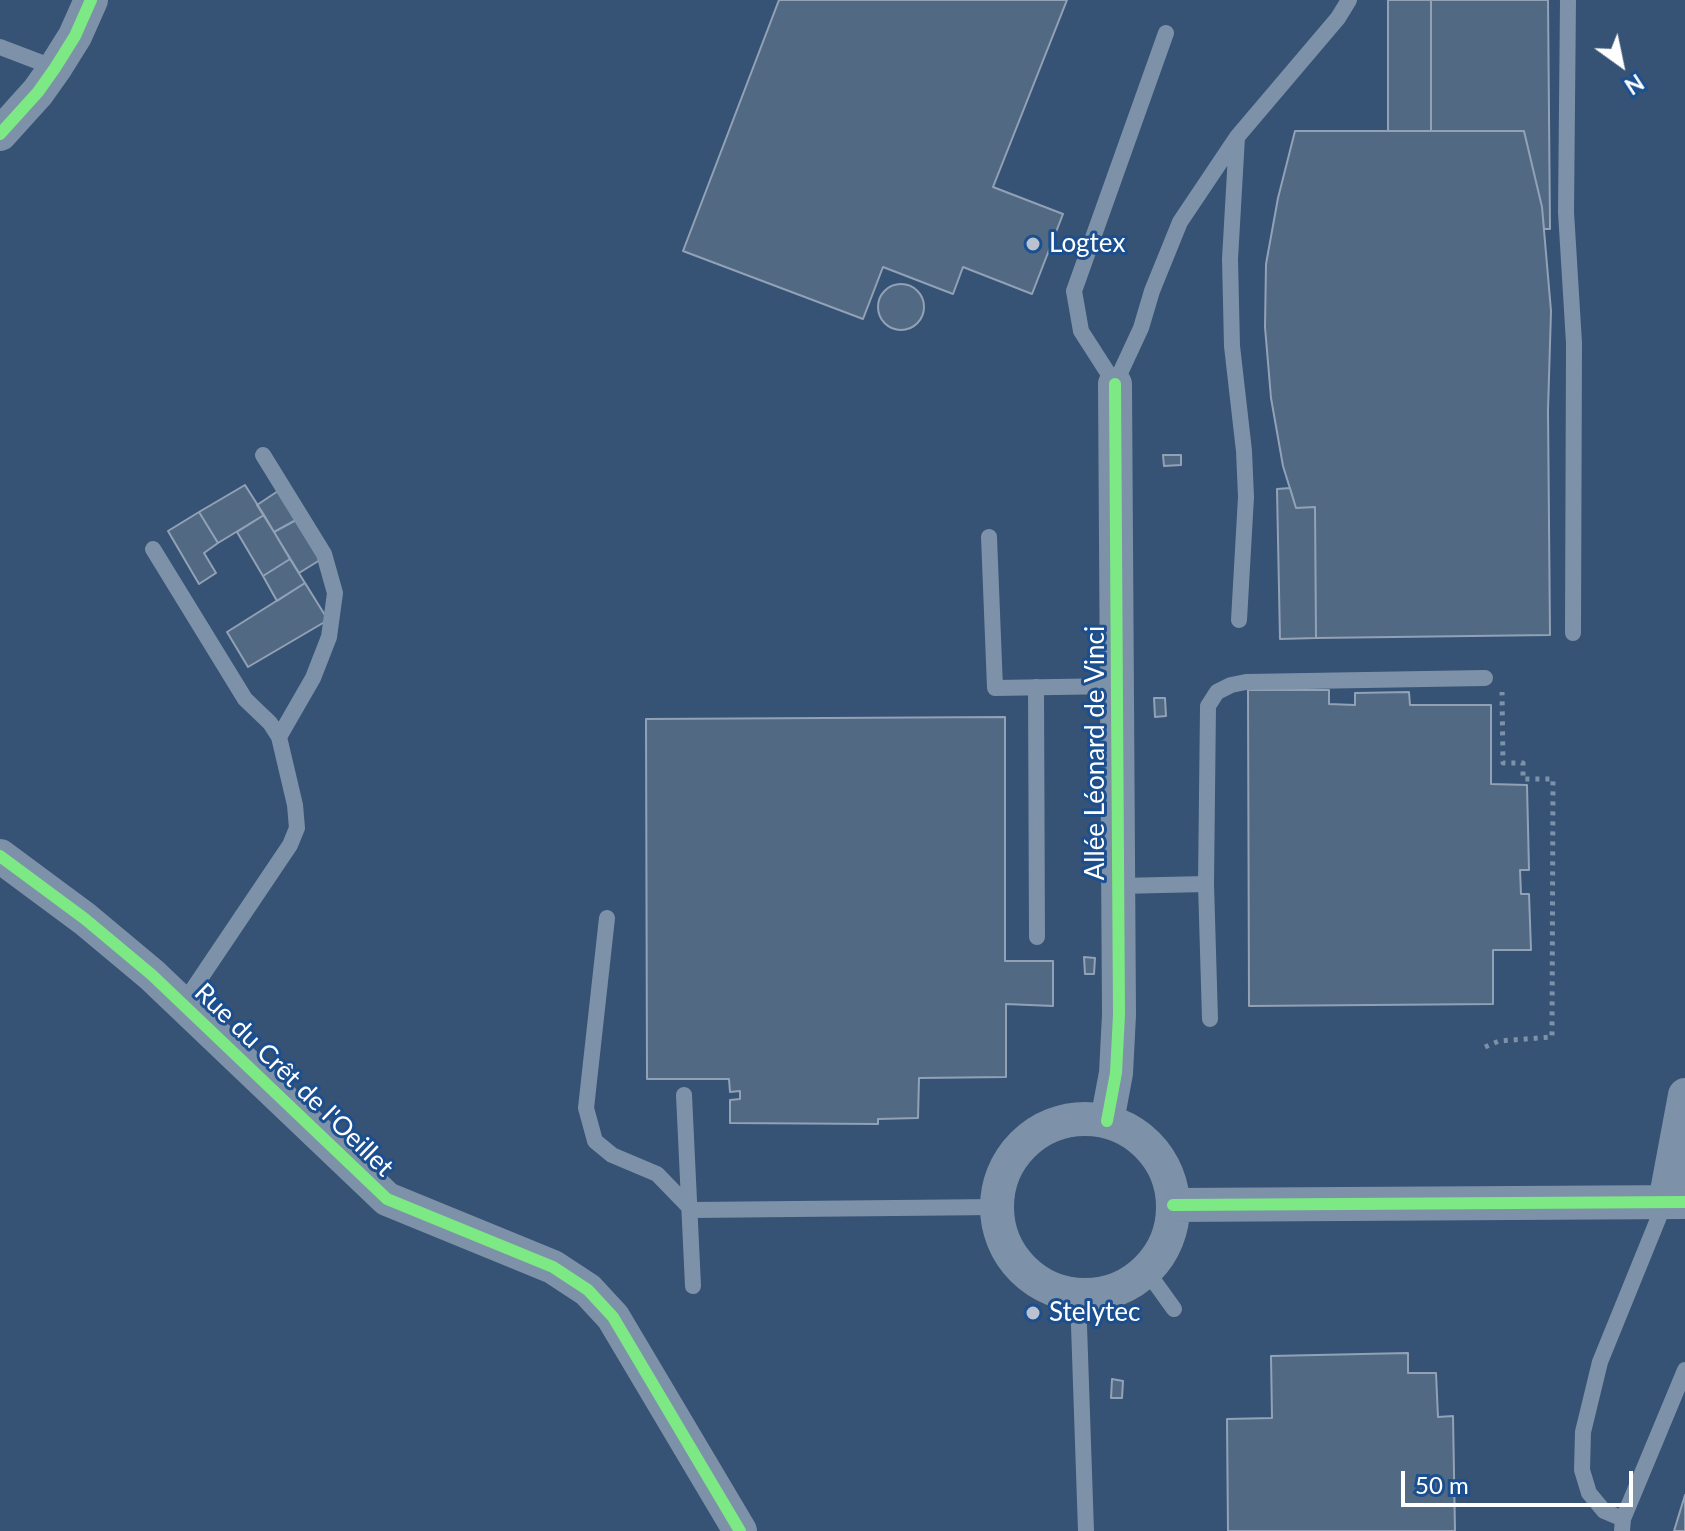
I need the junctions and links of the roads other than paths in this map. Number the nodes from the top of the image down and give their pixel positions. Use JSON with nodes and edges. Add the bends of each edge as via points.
{"nodes":[{"id":1,"x":91,"y":0,"type":"edge"},
{"id":2,"x":1349,"y":0,"type":"edge"},
{"id":3,"x":1568,"y":0,"type":"edge"},
{"id":4,"x":1166,"y":33,"type":"dead end"},
{"id":5,"x":0,"y":47,"type":"edge"},
{"id":6,"x":55,"y":68,"type":"junction"},
{"id":7,"x":0,"y":134,"type":"edge"},
{"id":8,"x":1237,"y":137,"type":"junction"},
{"id":9,"x":1115,"y":384,"type":"junction"},
{"id":10,"x":263,"y":455,"type":"dead end"},
{"id":11,"x":989,"y":537,"type":"dead end"},
{"id":12,"x":153,"y":549,"type":"dead end"},
{"id":13,"x":1239,"y":620,"type":"dead end"},
{"id":14,"x":1573,"y":633,"type":"dead end"},
{"id":15,"x":1485,"y":678,"type":"road end"},
{"id":16,"x":1117,"y":686,"type":"junction"},
{"id":17,"x":1036,"y":687,"type":"junction"},
{"id":18,"x":279,"y":737,"type":"junction"},
{"id":19,"x":0,"y":856,"type":"edge"},
{"id":20,"x":1206,"y":884,"type":"junction"},
{"id":21,"x":1119,"y":886,"type":"junction"},
{"id":22,"x":607,"y":918,"type":"dead end"},
{"id":23,"x":1037,"y":937,"type":"dead end"},
{"id":24,"x":183,"y":1004,"type":"junction"},
{"id":25,"x":1210,"y":1019,"type":"dead end"},
{"id":26,"x":684,"y":1095,"type":"dead end"},
{"id":27,"x":1685,"y":1095,"type":"edge"},
{"id":28,"x":1107,"y":1121,"type":"junction"},
{"id":29,"x":1675,"y":1202,"type":"edge"},
{"id":30,"x":1173,"y":1205,"type":"junction"},
{"id":31,"x":997,"y":1207,"type":"junction"},
{"id":32,"x":692,"y":1210,"type":"junction"},
{"id":33,"x":1146,"y":1270,"type":"junction"},
{"id":34,"x":693,"y":1286,"type":"dead end"},
{"id":35,"x":1078,"y":1296,"type":"junction"},
{"id":36,"x":1174,"y":1309,"type":"dead end"},
{"id":37,"x":1685,"y":1370,"type":"edge"},
{"id":38,"x":1623,"y":1525,"type":"edge"},
{"id":39,"x":740,"y":1531,"type":"edge"},
{"id":40,"x":1086,"y":1531,"type":"edge"}],
"edges":[{"from":1,"to":6,"type":"street"},
{"from":2,"to":8,"type":"lane"},
{"from":3,"to":14,"type":"lane"},
{"from":4,"to":9,"type":"lane","via":[[1074,291],[1081,331]]},
{"from":5,"to":6,"type":"lane"},
{"from":6,"to":7,"type":"street"},
{"from":8,"to":9,"type":"lane","via":[[1180,222]]},
{"from":8,"to":13,"type":"lane","via":[[1230,259],[1232,346],[1246,497]]},
{"from":9,"to":16,"type":"street","name":"Allée Léonard de Vinci"},
{"from":10,"to":18,"type":"lane","via":[[324,554],[335,593],[329,637]]},
{"from":11,"to":17,"type":"lane","via":[[995,688]]},
{"from":12,"to":18,"type":"lane","via":[[245,699]]},
{"from":15,"to":20,"type":"lane","via":[[1246,682],[1217,692],[1208,706]]},
{"from":16,"to":17,"type":"lane"},
{"from":16,"to":21,"type":"street","name":"Allée Léonard de Vinci"},
{"from":17,"to":23,"type":"lane"},
{"from":18,"to":24,"type":"lane","via":[[297,828]]},
{"from":19,"to":24,"type":"street","name":"Rue du Crêt de l'Oeillet","via":[[85,919]]},
{"from":20,"to":21,"type":"lane"},
{"from":20,"to":25,"type":"lane"},
{"from":21,"to":28,"type":"street","name":"Allée Léonard de Vinci","via":[[1118,1044]]},
{"from":22,"to":32,"type":"lane","via":[[587,1093],[589,1126],[595,1141],[612,1155],[657,1174]]},
{"from":24,"to":39,"type":"street","name":"Rue du Crêt de l'Oeillet","via":[[387,1199],[553,1267],[588,1290],[613,1317]]},
{"from":26,"to":32,"type":"lane"},
{"from":27,"to":29,"type":"street"},
{"from":28,"to":30,"type":"street","via":[[1133,1133],[1154,1152],[1168,1177]]},
{"from":28,"to":31,"type":"street","via":[[1078,1118],[1049,1126],[1024,1142],[1006,1165]]},
{"from":29,"to":30,"type":"street"},
{"from":29,"to":38,"type":"lane","via":[[1600,1362],[1583,1432],[1582,1470],[1589,1493]]},
{"from":30,"to":33,"type":"street","via":[[1169,1234]]},
{"from":31,"to":32,"type":"lane"},
{"from":31,"to":35,"type":"street","via":[[1006,1250],[1025,1273],[1050,1289]]},
{"from":32,"to":34,"type":"lane"},
{"from":33,"to":35,"type":"street","via":[[1107,1293]]},
{"from":33,"to":36,"type":"lane"},
{"from":35,"to":40,"type":"lane"},
{"from":37,"to":38,"type":"lane"}]}
